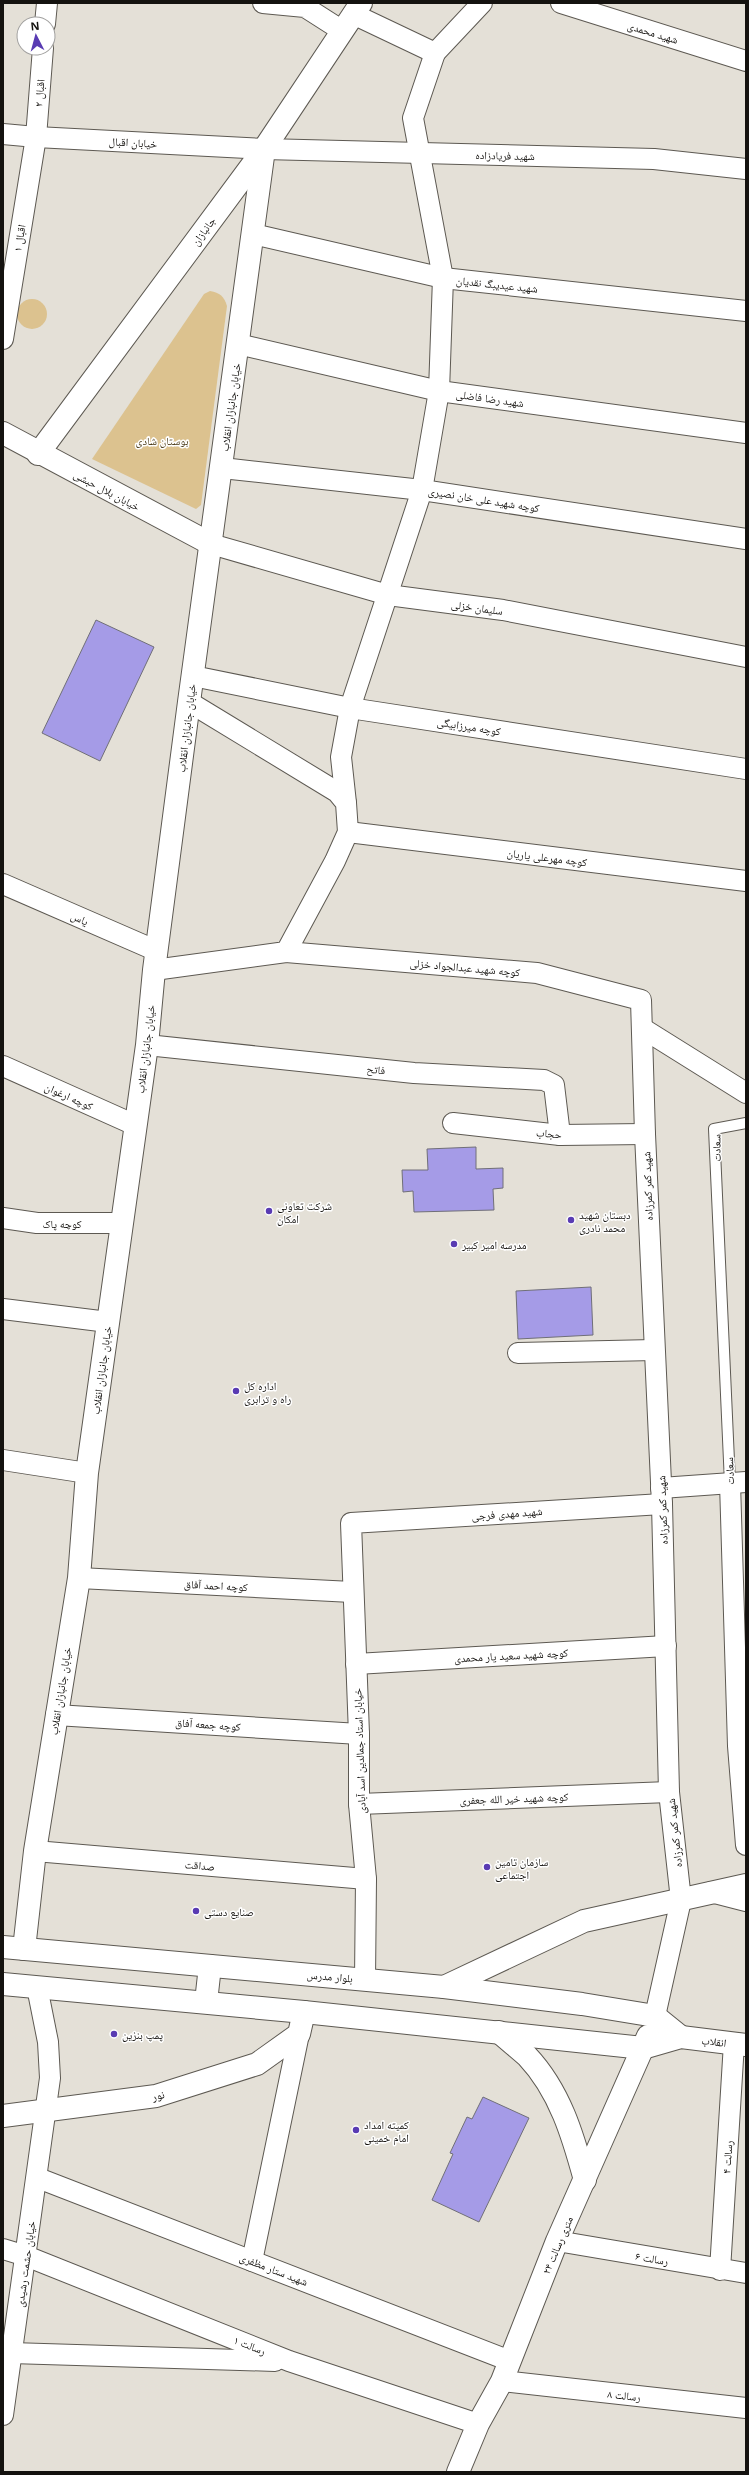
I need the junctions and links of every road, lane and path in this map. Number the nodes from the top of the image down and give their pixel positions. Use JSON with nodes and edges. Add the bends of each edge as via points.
{"nodes":[{"id":1,"x":47,"y":3,"type":"edge"},
{"id":2,"x":263,"y":3,"type":"edge"},
{"id":3,"x":482,"y":3,"type":"edge"},
{"id":4,"x":561,"y":3,"type":"edge"},
{"id":5,"x":305,"y":5,"type":"edge"},
{"id":6,"x":46,"y":16,"type":"edge"},
{"id":7,"x":352,"y":16,"type":"edge"},
{"id":8,"x":434,"y":53,"type":"junction"},
{"id":9,"x":42,"y":56,"type":"edge"},
{"id":10,"x":746,"y":61,"type":"edge"},
{"id":11,"x":3,"y":134,"type":"edge"},
{"id":12,"x":36,"y":137,"type":"junction"},
{"id":13,"x":264,"y":149,"type":"junction"},
{"id":14,"x":419,"y":153,"type":"junction"},
{"id":15,"x":746,"y":169,"type":"edge"},
{"id":16,"x":253,"y":234,"type":"junction"},
{"id":17,"x":8,"y":273,"type":"edge"},
{"id":18,"x":443,"y":278,"type":"junction"},
{"id":19,"x":746,"y":311,"type":"edge"},
{"id":20,"x":3,"y":339,"type":"edge"},
{"id":21,"x":238,"y":344,"type":"junction"},
{"id":22,"x":439,"y":391,"type":"junction"},
{"id":23,"x":3,"y":433,"type":"edge"},
{"id":24,"x":746,"y":433,"type":"edge"},
{"id":25,"x":38,"y":454,"type":"junction"},
{"id":26,"x":222,"y":468,"type":"junction"},
{"id":27,"x":422,"y":490,"type":"junction"},
{"id":28,"x":746,"y":539,"type":"edge"},
{"id":29,"x":211,"y":544,"type":"junction"},
{"id":30,"x":388,"y":595,"type":"junction"},
{"id":31,"x":746,"y":657,"type":"edge"},
{"id":32,"x":193,"y":676,"type":"junction"},
{"id":33,"x":189,"y":702,"type":"junction"},
{"id":34,"x":350,"y":708,"type":"junction"},
{"id":35,"x":746,"y":769,"type":"edge"},
{"id":36,"x":346,"y":803,"type":"junction"},
{"id":37,"x":348,"y":832,"type":"junction"},
{"id":38,"x":746,"y":881,"type":"edge"},
{"id":39,"x":3,"y":884,"type":"edge"},
{"id":40,"x":286,"y":952,"type":"junction"},
{"id":41,"x":156,"y":961,"type":"junction"},
{"id":42,"x":641,"y":1000,"type":"joint"},
{"id":43,"x":642,"y":1028,"type":"junction"},
{"id":44,"x":147,"y":1045,"type":"junction"},
{"id":45,"x":3,"y":1066,"type":"edge"},
{"id":46,"x":746,"y":1092,"type":"edge"},
{"id":47,"x":746,"y":1123,"type":"edge"},
{"id":48,"x":453,"y":1124,"type":"dead end"},
{"id":49,"x":135,"y":1125,"type":"junction"},
{"id":50,"x":645,"y":1134,"type":"junction"},
{"id":51,"x":560,"y":1135,"type":"junction"},
{"id":52,"x":3,"y":1218,"type":"edge"},
{"id":53,"x":121,"y":1224,"type":"junction"},
{"id":54,"x":3,"y":1310,"type":"edge"},
{"id":55,"x":108,"y":1322,"type":"junction"},
{"id":56,"x":654,"y":1350,"type":"junction"},
{"id":57,"x":518,"y":1353,"type":"dead end"},
{"id":58,"x":3,"y":1460,"type":"edge"},
{"id":59,"x":87,"y":1473,"type":"junction"},
{"id":60,"x":738,"y":1483,"type":"edge"},
{"id":61,"x":662,"y":1496,"type":"junction"},
{"id":62,"x":351,"y":1523,"type":"joint"},
{"id":63,"x":79,"y":1578,"type":"junction"},
{"id":64,"x":352,"y":1592,"type":"junction"},
{"id":65,"x":666,"y":1646,"type":"junction"},
{"id":66,"x":356,"y":1664,"type":"junction"},
{"id":67,"x":56,"y":1715,"type":"junction"},
{"id":68,"x":359,"y":1734,"type":"junction"},
{"id":69,"x":742,"y":1745,"type":"edge"},
{"id":70,"x":669,"y":1792,"type":"junction"},
{"id":71,"x":359,"y":1804,"type":"junction"},
{"id":72,"x":746,"y":1845,"type":"edge"},
{"id":73,"x":35,"y":1851,"type":"junction"},
{"id":74,"x":366,"y":1879,"type":"junction"},
{"id":75,"x":746,"y":1884,"type":"edge"},
{"id":76,"x":711,"y":1892,"type":"junction"},
{"id":77,"x":681,"y":1900,"type":"junction"},
{"id":78,"x":746,"y":1901,"type":"edge"},
{"id":79,"x":13,"y":1948,"type":"edge"},
{"id":80,"x":210,"y":1966,"type":"junction"},
{"id":81,"x":365,"y":1980,"type":"junction"},
{"id":82,"x":3,"y":1984,"type":"edge"},
{"id":83,"x":444,"y":1986,"type":"junction"},
{"id":84,"x":37,"y":1987,"type":"junction"},
{"id":85,"x":206,"y":2002,"type":"junction"},
{"id":86,"x":304,"y":2012,"type":"junction"},
{"id":87,"x":655,"y":2016,"type":"junction"},
{"id":88,"x":499,"y":2032,"type":"junction"},
{"id":89,"x":299,"y":2034,"type":"junction"},
{"id":90,"x":681,"y":2037,"type":"junction"},
{"id":91,"x":740,"y":2044,"type":"edge"},
{"id":92,"x":643,"y":2048,"type":"junction"},
{"id":93,"x":45,"y":2112,"type":"junction"},
{"id":94,"x":3,"y":2116,"type":"edge"},
{"id":95,"x":38,"y":2178,"type":"junction"},
{"id":96,"x":586,"y":2180,"type":"junction"},
{"id":97,"x":557,"y":2241,"type":"junction"},
{"id":98,"x":3,"y":2249,"type":"edge"},
{"id":99,"x":26,"y":2256,"type":"junction"},
{"id":100,"x":252,"y":2261,"type":"junction"},
{"id":101,"x":720,"y":2270,"type":"junction"},
{"id":102,"x":746,"y":2273,"type":"edge"},
{"id":103,"x":11,"y":2353,"type":"junction"},
{"id":104,"x":289,"y":2361,"type":"junction"},
{"id":105,"x":506,"y":2371,"type":"junction"},
{"id":106,"x":746,"y":2408,"type":"edge"},
{"id":107,"x":3,"y":2415,"type":"edge"},
{"id":108,"x":478,"y":2424,"type":"junction"},
{"id":109,"x":458,"y":2472,"type":"edge"}],
"edges":[{"from":1,"to":6,"type":"street"},
{"from":2,"to":5,"type":"street"},
{"from":3,"to":8,"type":"street"},
{"from":4,"to":10,"type":"street","name":"شهید محمدی"},
{"from":5,"to":7,"type":"street"},
{"from":7,"to":8,"type":"street"},
{"from":7,"to":13,"type":"street","name":"جانبازان"},
{"from":8,"to":14,"type":"street","via":[[413,118]]},
{"from":9,"to":12,"type":"street","name":"اقبال ۲"},
{"from":11,"to":12,"type":"street","name":"خیابان اقبال"},
{"from":12,"to":13,"type":"street","name":"خیابان اقبال"},
{"from":12,"to":17,"type":"street","name":"اقبال ۱"},
{"from":13,"to":14,"type":"street","name":"شهید فریادزاده"},
{"from":13,"to":16,"type":"street","name":"خیابان جانبازان انقلاب"},
{"from":13,"to":25,"type":"street","name":"جانبازان"},
{"from":14,"to":15,"type":"street","name":"شهید فریادزاده","via":[[654,159]]},
{"from":14,"to":18,"type":"street"},
{"from":16,"to":18,"type":"street","name":"شهید عیدیبگ نقدیان"},
{"from":16,"to":21,"type":"street","name":"خیابان جانبازان انقلاب"},
{"from":17,"to":20,"type":"street","name":"اقبال ۱"},
{"from":18,"to":19,"type":"street","name":"شهید عیدیبگ نقدیان"},
{"from":18,"to":22,"type":"street"},
{"from":21,"to":22,"type":"street","name":"شهید رضا فاضلی"},
{"from":21,"to":26,"type":"street","name":"خیابان جانبازان انقلاب"},
{"from":22,"to":24,"type":"street","name":"شهید رضا فاضلی"},
{"from":22,"to":27,"type":"street"},
{"from":23,"to":25,"type":"street","name":"خیابان بلال حبشی"},
{"from":25,"to":29,"type":"street","name":"خیابان بلال حبشی"},
{"from":26,"to":27,"type":"street","name":"کوچه شهید علی خان نصیری"},
{"from":26,"to":29,"type":"street","name":"خیابان جانبازان انقلاب"},
{"from":27,"to":28,"type":"street","name":"کوچه شهید علی خان نصیری"},
{"from":27,"to":30,"type":"street"},
{"from":29,"to":30,"type":"street","name":"سلیمان خزلی"},
{"from":29,"to":32,"type":"street","name":"خیابان جانبازان انقلاب"},
{"from":30,"to":31,"type":"street","name":"سلیمان خزلی","via":[[504,610]]},
{"from":30,"to":34,"type":"street"},
{"from":32,"to":33,"type":"street","name":"خیابان جانبازان انقلاب"},
{"from":32,"to":34,"type":"street","name":"کوچه میرزابیگی"},
{"from":33,"to":36,"type":"street","via":[[337,792]]},
{"from":33,"to":41,"type":"street","name":"خیابان جانبازان انقلاب"},
{"from":34,"to":35,"type":"street","name":"کوچه میرزابیگی"},
{"from":34,"to":36,"type":"street","via":[[341,757]]},
{"from":36,"to":37,"type":"street"},
{"from":37,"to":38,"type":"street","name":"کوچه مهرعلی یاریان"},
{"from":37,"to":40,"type":"street"},
{"from":39,"to":41,"type":"street","name":"یاس"},
{"from":40,"to":41,"type":"street","name":"کوچه شهید عبدالجواد خزلی"},
{"from":40,"to":42,"type":"street","name":"کوچه شهید عبدالجواد خزلی","via":[[537,973]]},
{"from":41,"to":44,"type":"street","name":"خیابان جانبازان انقلاب"},
{"from":42,"to":43,"type":"street","name":"شهید کمر کمرزاده"},
{"from":43,"to":46,"type":"street"},
{"from":43,"to":50,"type":"street","name":"شهید کمر کمرزاده"},
{"from":44,"to":49,"type":"street","name":"خیابان جانبازان انقلاب"},
{"from":44,"to":51,"type":"street","name":"فاتح","via":[[414,1073],[544,1080],[554,1085]]},
{"from":45,"to":49,"type":"street","name":"کوچه ارغوان"},
{"from":47,"to":60,"type":"lane","name":"سعادت","via":[[714,1129]]},
{"from":48,"to":51,"type":"street","name":"حجاب"},
{"from":49,"to":53,"type":"street","name":"خیابان جانبازان انقلاب"},
{"from":50,"to":51,"type":"street","name":"حجاب"},
{"from":50,"to":56,"type":"street","name":"شهید کمر کمرزاده"},
{"from":52,"to":53,"type":"street","name":"کوچه پاک","via":[[36,1223]]},
{"from":53,"to":55,"type":"street","name":"خیابان جانبازان انقلاب"},
{"from":54,"to":55,"type":"street"},
{"from":55,"to":59,"type":"street","name":"خیابان جانبازان انقلاب"},
{"from":56,"to":57,"type":"street"},
{"from":56,"to":61,"type":"street","name":"شهید کمر کمرزاده"},
{"from":58,"to":59,"type":"street"},
{"from":59,"to":63,"type":"street","name":"خیابان جانبازان انقلاب"},
{"from":60,"to":61,"type":"street","name":"شهید مهدی فرجی"},
{"from":60,"to":69,"type":"street","name":"سعادت"},
{"from":61,"to":62,"type":"street","name":"شهید مهدی فرجی"},
{"from":61,"to":65,"type":"street","name":"شهید کمر کمرزاده"},
{"from":62,"to":64,"type":"street","name":"خیابان استاد جمالدین اسد آبادی"},
{"from":63,"to":64,"type":"street","name":"کوچه احمد آفاق"},
{"from":63,"to":67,"type":"street","name":"خیابان جانبازان انقلاب"},
{"from":64,"to":66,"type":"street","name":"خیابان استاد جمالدین اسد آبادی"},
{"from":65,"to":66,"type":"street","name":"کوچه شهید سعید یار محمدی"},
{"from":65,"to":70,"type":"street","name":"شهید کمر کمرزاده"},
{"from":66,"to":68,"type":"street","name":"خیابان استاد جمالدین اسد آبادی"},
{"from":67,"to":68,"type":"street","name":"کوچه جمعه آفاق"},
{"from":67,"to":73,"type":"street","name":"خیابان جانبازان انقلاب"},
{"from":68,"to":71,"type":"street","name":"خیابان استاد جمالدین اسد آبادی"},
{"from":69,"to":72,"type":"street","name":"سعادت"},
{"from":70,"to":71,"type":"street","name":"کوچه شهید خیر الله جعفری"},
{"from":70,"to":77,"type":"street","name":"شهید کمر کمرزاده"},
{"from":71,"to":74,"type":"street","name":"خیابان استاد جمالدین اسد آبادی"},
{"from":73,"to":74,"type":"street","name":"صداقت"},
{"from":73,"to":79,"type":"street","name":"خیابان جانبازان انقلاب"},
{"from":74,"to":81,"type":"street","name":"خیابان استاد جمالدین اسد آبادی"},
{"from":75,"to":76,"type":"street"},
{"from":76,"to":77,"type":"street"},
{"from":76,"to":78,"type":"street"},
{"from":77,"to":83,"type":"street","via":[[584,1921]]},
{"from":77,"to":87,"type":"street","name":"شهید کمر کمرزاده"},
{"from":79,"to":80,"type":"street","name":"بلوار مدرس"},
{"from":80,"to":81,"type":"street","name":"بلوار مدرس"},
{"from":80,"to":85,"type":"street"},
{"from":81,"to":83,"type":"street","name":"بلوار مدرس"},
{"from":82,"to":84,"type":"street"},
{"from":83,"to":87,"type":"street","name":"بلوار مدرس"},
{"from":84,"to":85,"type":"street"},
{"from":84,"to":93,"type":"street","name":"خیابان حشمت رشیدی","via":[[48,2042],[50,2078]]},
{"from":85,"to":86,"type":"street"},
{"from":86,"to":88,"type":"street"},
{"from":86,"to":89,"type":"street"},
{"from":87,"to":90,"type":"street"},
{"from":87,"to":92,"type":"street","name":"۲۴ متری رسالت"},
{"from":88,"to":92,"type":"street"},
{"from":88,"to":96,"type":"street","via":[[526,2056],[555,2097],[572,2130]]},
{"from":89,"to":93,"type":"street","name":"نور","via":[[258,2064],[156,2096]]},
{"from":89,"to":100,"type":"street"},
{"from":90,"to":91,"type":"street","name":"انقلاب"},
{"from":90,"to":92,"type":"street","name":"انقلاب"},
{"from":91,"to":101,"type":"street","name":"رسالت ۴"},
{"from":92,"to":96,"type":"street","name":"۲۴ متری رسالت"},
{"from":93,"to":94,"type":"street","name":"نور"},
{"from":93,"to":95,"type":"street","name":"خیابان حشمت رشیدی"},
{"from":95,"to":99,"type":"street","name":"خیابان حشمت رشیدی"},
{"from":95,"to":100,"type":"street","name":"شهید ستار مظفری"},
{"from":96,"to":97,"type":"street","name":"۲۴ متری رسالت"},
{"from":97,"to":101,"type":"street","name":"رسالت ۶"},
{"from":97,"to":105,"type":"street","name":"۲۴ متری رسالت"},
{"from":98,"to":99,"type":"street","name":"رسالت ۱"},
{"from":99,"to":103,"type":"street","name":"خیابان حشمت رشیدی"},
{"from":99,"to":104,"type":"street","name":"رسالت ۱"},
{"from":100,"to":105,"type":"street","name":"شهید ستار مظفری"},
{"from":101,"to":102,"type":"street","name":"رسالت ۶"},
{"from":103,"to":104,"type":"street"},
{"from":103,"to":107,"type":"street","name":"خیابان حشمت رشیدی"},
{"from":104,"to":108,"type":"street","name":"رسالت ۱"},
{"from":105,"to":106,"type":"street","name":"رسالت ۸"},
{"from":105,"to":108,"type":"street","name":"۲۴ متری رسالت"},
{"from":108,"to":109,"type":"street","name":"۲۴ متری رسالت"}]}
